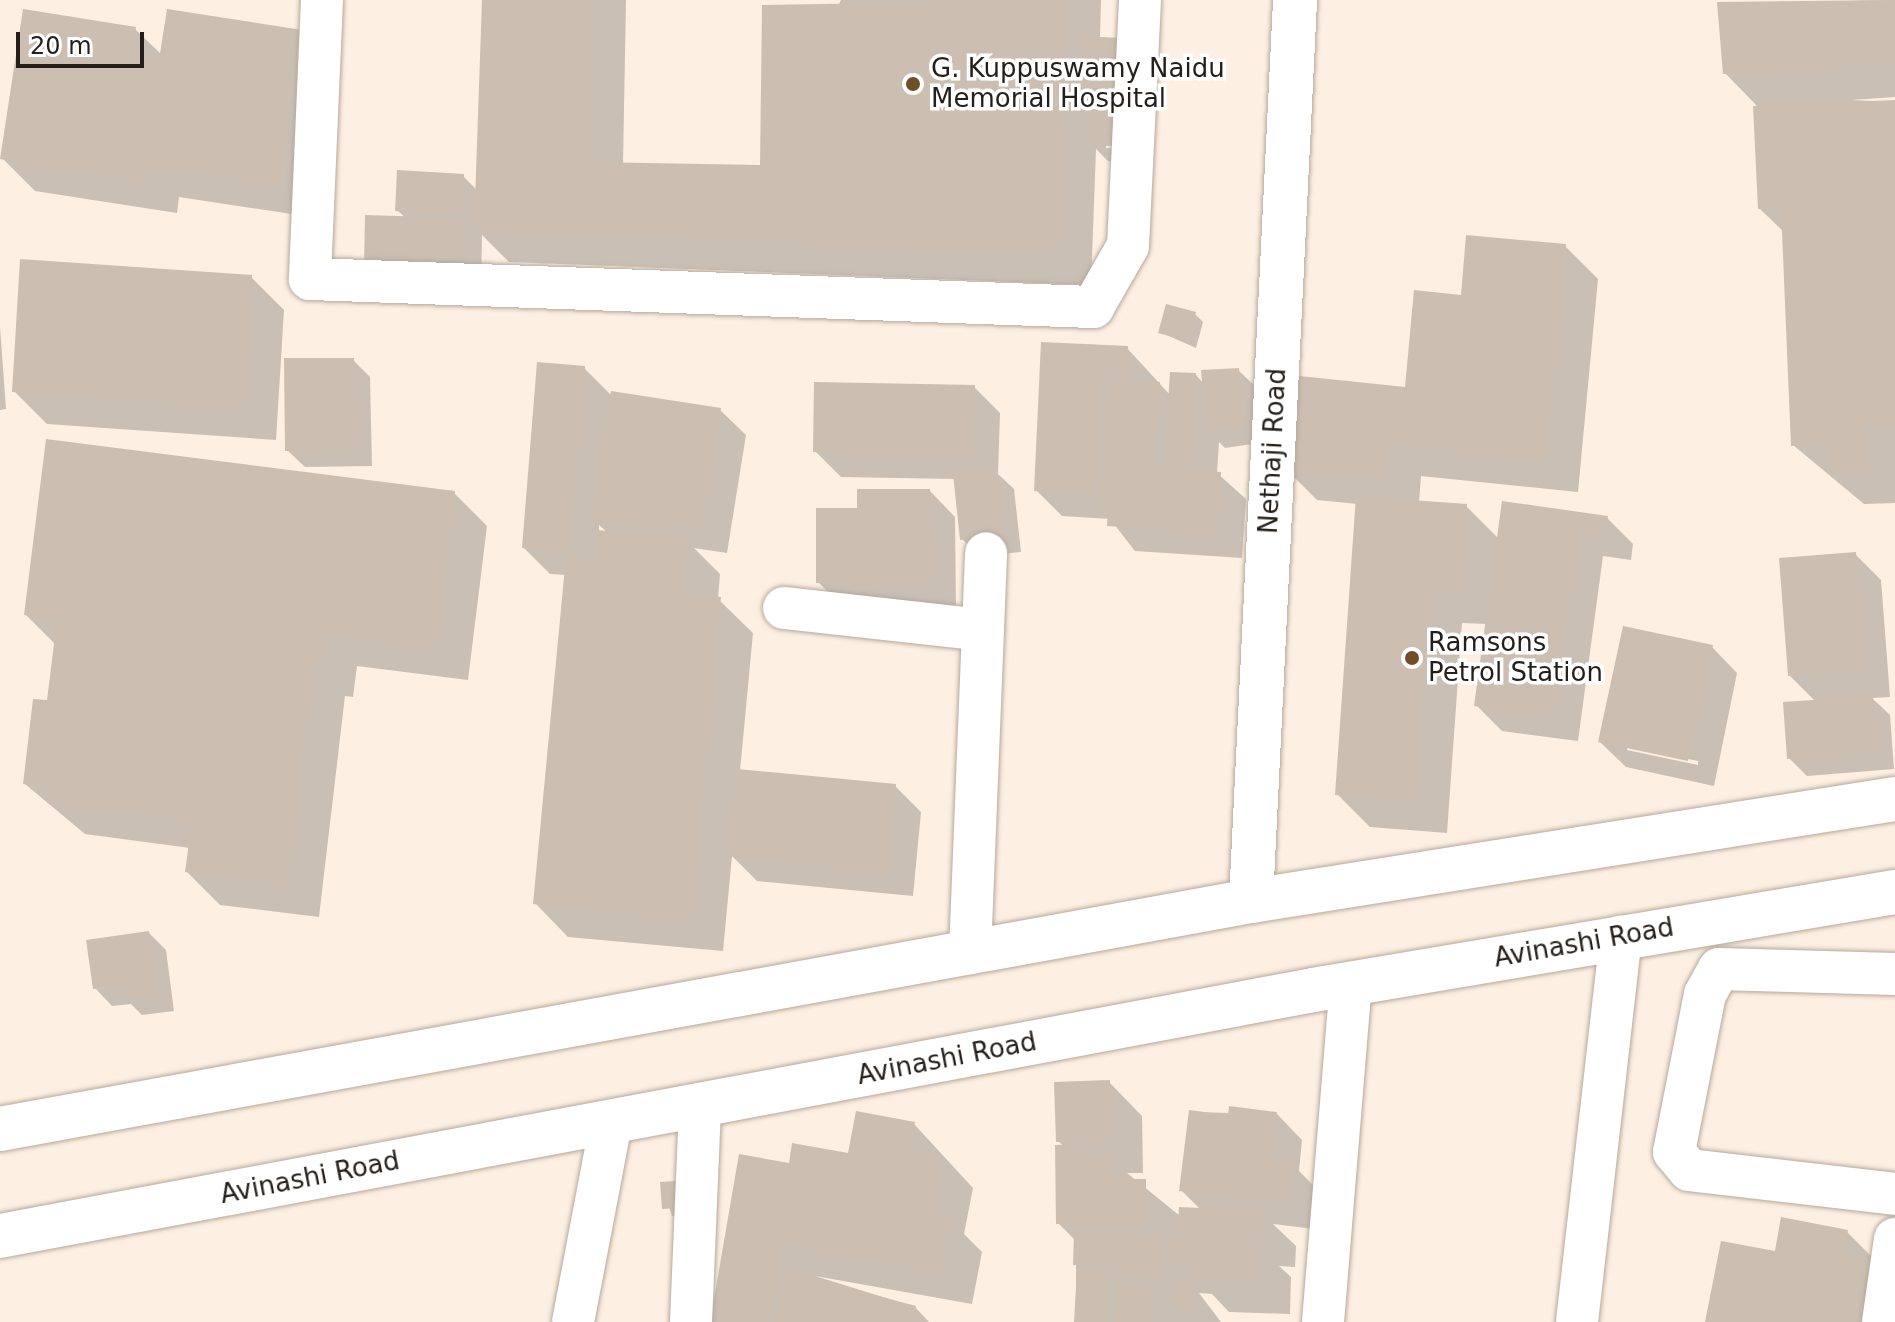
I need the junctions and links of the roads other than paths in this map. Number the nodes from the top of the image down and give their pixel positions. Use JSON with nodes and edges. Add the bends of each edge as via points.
{"nodes":[{"id":1,"x":322,"y":0,"type":"edge"},
{"id":2,"x":1140,"y":0,"type":"edge"},
{"id":3,"x":1295,"y":0,"type":"edge"},
{"id":4,"x":986,"y":553,"type":"dead end"},
{"id":5,"x":784,"y":608,"type":"dead end"},
{"id":6,"x":983,"y":630,"type":"junction"},
{"id":7,"x":1895,"y":799,"type":"edge"},
{"id":8,"x":1895,"y":892,"type":"edge"},
{"id":9,"x":1251,"y":901,"type":"junction"},
{"id":10,"x":1621,"y":936,"type":"junction"},
{"id":11,"x":970,"y":953,"type":"junction"},
{"id":12,"x":1895,"y":974,"type":"edge"},
{"id":13,"x":1351,"y":984,"type":"junction"},
{"id":14,"x":700,"y":1105,"type":"junction"},
{"id":15,"x":611,"y":1122,"type":"junction"},
{"id":16,"x":0,"y":1129,"type":"edge"},
{"id":17,"x":1895,"y":1194,"type":"edge"},
{"id":18,"x":0,"y":1236,"type":"edge"},
{"id":19,"x":1895,"y":1239,"type":"edge"},
{"id":20,"x":573,"y":1322,"type":"edge"},
{"id":21,"x":691,"y":1322,"type":"edge"},
{"id":22,"x":1323,"y":1322,"type":"edge"},
{"id":23,"x":1577,"y":1322,"type":"edge"},
{"id":24,"x":1883,"y":1322,"type":"edge"}],
"edges":[{"from":1,"to":2,"type":"street","via":[[310,279],[1093,307],[1128,246]]},
{"from":3,"to":9,"type":"main road","name":"Nethaji Road"},
{"from":4,"to":6,"type":"street"},
{"from":5,"to":6,"type":"street"},
{"from":6,"to":11,"type":"street"},
{"from":7,"to":9,"type":"main road"},
{"from":8,"to":10,"type":"main road","name":"Avinashi Road"},
{"from":9,"to":11,"type":"main road"},
{"from":10,"to":13,"type":"main road","name":"Avinashi Road"},
{"from":10,"to":23,"type":"street"},
{"from":11,"to":16,"type":"main road"},
{"from":12,"to":17,"type":"street","via":[[1719,969],[1705,994],[1674,1152],[1689,1170]]},
{"from":13,"to":14,"type":"main road","name":"Avinashi Road"},
{"from":13,"to":22,"type":"street"},
{"from":14,"to":15,"type":"main road","name":"Avinashi Road"},
{"from":14,"to":21,"type":"street"},
{"from":15,"to":18,"type":"main road","name":"Avinashi Road"},
{"from":15,"to":20,"type":"street"},
{"from":19,"to":24,"type":"street"}]}
